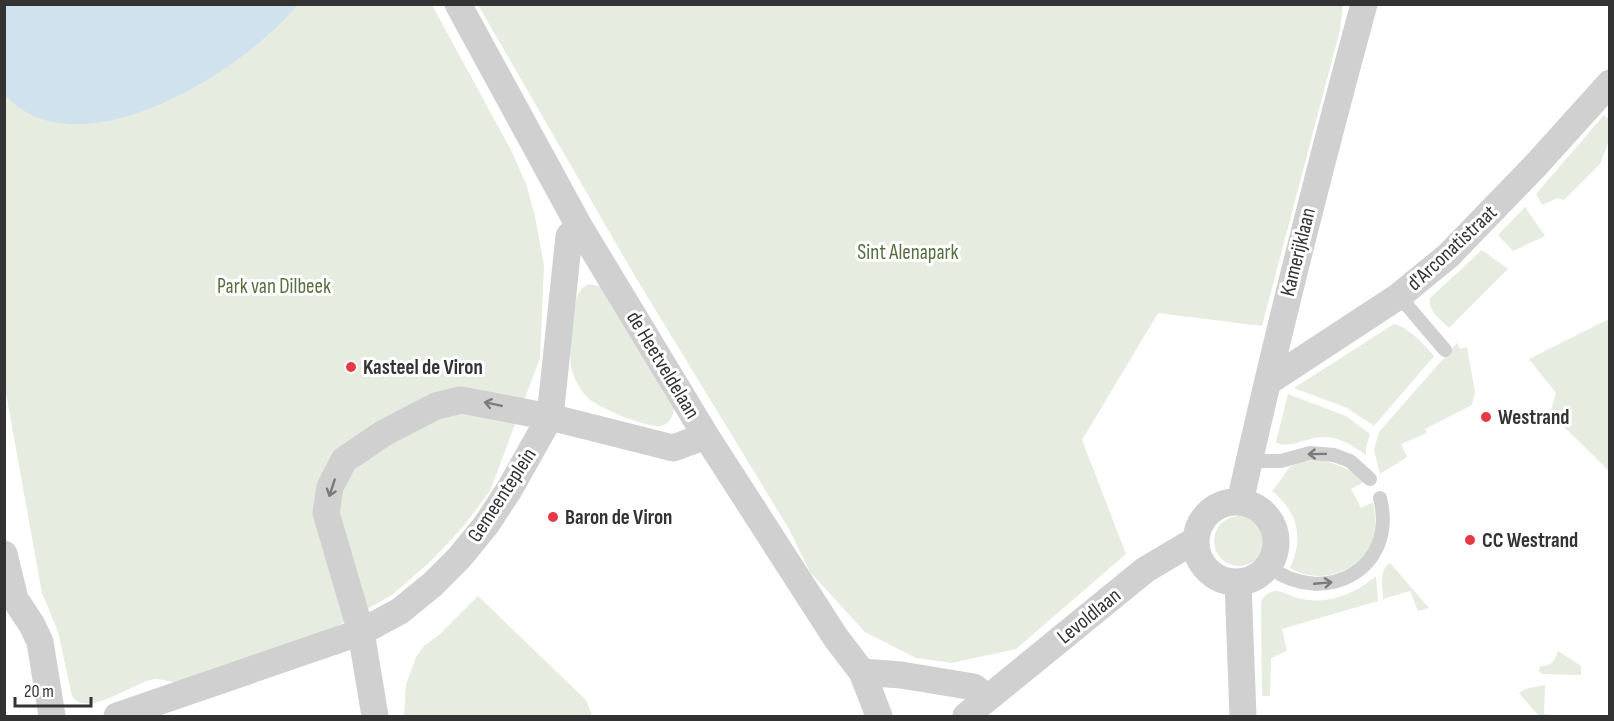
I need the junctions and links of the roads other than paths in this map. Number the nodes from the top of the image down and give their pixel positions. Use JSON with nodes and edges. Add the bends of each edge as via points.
{"nodes":[{"id":1,"x":458,"y":4,"type":"edge"},
{"id":2,"x":1364,"y":4,"type":"edge"},
{"id":3,"x":1610,"y":83,"type":"edge"},
{"id":4,"x":579,"y":226,"type":"junction"},
{"id":5,"x":1399,"y":296,"type":"junction"},
{"id":6,"x":1445,"y":350,"type":"dead end"},
{"id":7,"x":1268,"y":382,"type":"junction"},
{"id":8,"x":550,"y":417,"type":"junction"},
{"id":9,"x":706,"y":436,"type":"junction"},
{"id":10,"x":1249,"y":461,"type":"junction"},
{"id":11,"x":1370,"y":479,"type":"dead end"},
{"id":12,"x":1380,"y":498,"type":"dead end"},
{"id":13,"x":1240,"y":502,"type":"junction"},
{"id":14,"x":1196,"y":542,"type":"junction"},
{"id":15,"x":4,"y":554,"type":"edge"},
{"id":16,"x":1269,"y":567,"type":"junction"},
{"id":17,"x":1238,"y":583,"type":"junction"},
{"id":18,"x":361,"y":632,"type":"junction"},
{"id":19,"x":862,"y":672,"type":"junction"},
{"id":20,"x":988,"y":698,"type":"junction"},
{"id":21,"x":52,"y":717,"type":"edge"},
{"id":22,"x":117,"y":717,"type":"edge"},
{"id":23,"x":375,"y":717,"type":"edge"},
{"id":24,"x":879,"y":717,"type":"edge"},
{"id":25,"x":966,"y":717,"type":"edge"},
{"id":26,"x":1243,"y":717,"type":"edge"}],
"edges":[{"from":1,"to":4,"type":"street","name":"de Heetveldelaan"},
{"from":2,"to":7,"type":"street","name":"Kamerijklaan"},
{"from":3,"to":5,"type":"street","name":"d'Arconatistraat","via":[[1493,212]]},
{"from":4,"to":8,"type":"street","name":"Gemeenteplein","via":[[569,236]]},
{"from":4,"to":9,"type":"street","name":"de Heetveldelaan"},
{"from":5,"to":6,"type":"lane"},
{"from":5,"to":7,"type":"street","name":"d'Arconatistraat"},
{"from":7,"to":10,"type":"street","name":"Kamerijklaan"},
{"from":8,"to":9,"type":"street","via":[[673,448]]},
{"from":8,"to":18,"type":"street","name":"Gemeenteplein","via":[[509,490],[459,558],[400,611]]},
{"from":8,"to":18,"type":"street","one_way":true,"via":[[461,400],[436,406],[384,433],[344,460],[330,487],[326,513]]},
{"from":9,"to":19,"type":"street","name":"de Heetveldelaan"},
{"from":11,"to":10,"type":"lane","one_way":true,"via":[[1350,461],[1334,454]]},
{"from":10,"to":13,"type":"street","name":"Kamerijklaan"},
{"from":16,"to":12,"type":"lane","one_way":true,"via":[[1283,577],[1308,584],[1330,584],[1356,572],[1378,545],[1383,525]]},
{"from":13,"to":14,"type":"street","via":[[1221,504],[1209,511],[1200,521]]},
{"from":13,"to":16,"type":"street","via":[[1262,511],[1274,529],[1277,548]]},
{"from":14,"to":17,"type":"street","via":[[1199,560],[1209,572]]},
{"from":14,"to":20,"type":"street","name":"Levoldlaan","via":[[1145,570]]},
{"from":15,"to":21,"type":"street","via":[[15,599],[40,642]]},
{"from":16,"to":17,"type":"street","via":[[1253,579]]},
{"from":17,"to":26,"type":"street"},
{"from":18,"to":22,"type":"street","name":"Gemeenteplein"},
{"from":18,"to":23,"type":"street"},
{"from":19,"to":20,"type":"street","via":[[974,687]]},
{"from":19,"to":24,"type":"street","name":"de Heetveldelaan"},
{"from":20,"to":25,"type":"street","name":"Levoldlaan"}]}
